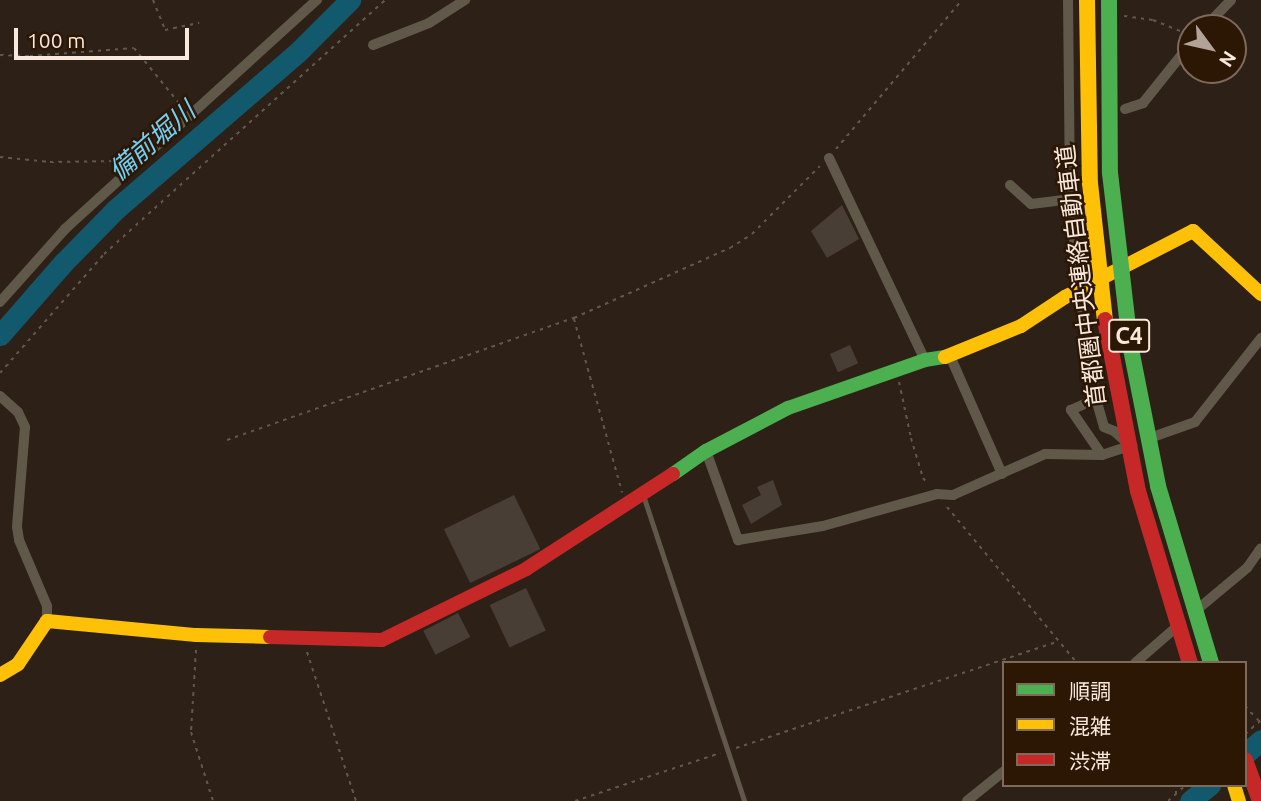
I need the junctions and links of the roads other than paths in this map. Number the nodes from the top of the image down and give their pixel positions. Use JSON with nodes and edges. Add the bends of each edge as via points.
{"nodes":[{"id":1,"x":317,"y":0,"type":"edge"},
{"id":2,"x":465,"y":0,"type":"edge"},
{"id":3,"x":1068,"y":0,"type":"edge"},
{"id":4,"x":1087,"y":0,"type":"edge"},
{"id":5,"x":1231,"y":0,"type":"edge"},
{"id":6,"x":1112,"y":8,"type":"edge"},
{"id":7,"x":1218,"y":14,"type":"edge"},
{"id":8,"x":373,"y":45,"type":"dead end"},
{"id":9,"x":1177,"y":60,"type":"edge"},
{"id":10,"x":1125,"y":109,"type":"dead end"},
{"id":11,"x":1125,"y":140,"type":"dead end"},
{"id":12,"x":829,"y":158,"type":"road end"},
{"id":13,"x":1010,"y":184,"type":"dead end"},
{"id":14,"x":1070,"y":195,"type":"junction"},
{"id":15,"x":1079,"y":290,"type":"junction"},
{"id":16,"x":1261,"y":294,"type":"edge"},
{"id":17,"x":0,"y":302,"type":"edge"},
{"id":18,"x":1261,"y":338,"type":"edge"},
{"id":19,"x":950,"y":356,"type":"junction"},
{"id":20,"x":925,"y":360,"type":"junction"},
{"id":21,"x":0,"y":396,"type":"edge"},
{"id":22,"x":1096,"y":399,"type":"junction"},
{"id":23,"x":1130,"y":445,"type":"junction"},
{"id":24,"x":706,"y":451,"type":"junction"},
{"id":25,"x":1102,"y":455,"type":"junction"},
{"id":26,"x":1002,"y":474,"type":"junction"},
{"id":27,"x":643,"y":495,"type":"junction"},
{"id":28,"x":1261,"y":548,"type":"edge"},
{"id":29,"x":47,"y":621,"type":"junction"},
{"id":30,"x":1137,"y":661,"type":"edge"},
{"id":31,"x":1189,"y":661,"type":"edge"},
{"id":32,"x":1210,"y":661,"type":"edge"},
{"id":33,"x":0,"y":676,"type":"edge"},
{"id":34,"x":1247,"y":765,"type":"edge"},
{"id":35,"x":1002,"y":773,"type":"edge"},
{"id":36,"x":744,"y":801,"type":"edge"},
{"id":37,"x":967,"y":801,"type":"edge"},
{"id":38,"x":1260,"y":801,"type":"edge"}],
"edges":[{"from":1,"to":17,"type":"street","via":[[65,229]]},
{"from":2,"to":8,"type":"street","via":[[429,23]]},
{"from":3,"to":14,"type":"street"},
{"from":4,"to":31,"type":"main road","name":"首都圏中央連絡自動車道","number":"C4","bridge":true,"via":[[1090,183],[1108,347],[1138,491]]},
{"from":5,"to":7,"type":"street"},
{"from":6,"to":32,"type":"main road","name":"首都圏中央連絡自動車道","number":"C4","bridge":true,"via":[[1110,173],[1130,344],[1158,486]]},
{"from":9,"to":10,"type":"street","via":[[1143,103]]},
{"from":11,"to":14,"type":"street","via":[[1115,141],[1091,177]]},
{"from":12,"to":20,"type":"street"},
{"from":13,"to":14,"type":"street","via":[[1031,204]]},
{"from":14,"to":15,"type":"street"},
{"from":15,"to":16,"type":"main road","via":[[1193,231]]},
{"from":15,"to":19,"type":"main road","via":[[1021,326]]},
{"from":15,"to":22,"type":"street"},
{"from":18,"to":23,"type":"street","via":[[1195,422]]},
{"from":19,"to":20,"type":"main road"},
{"from":19,"to":26,"type":"street"},
{"from":20,"to":24,"type":"main road","via":[[788,408]]},
{"from":21,"to":29,"type":"street","via":[[18,412],[25,427],[19,540],[47,606]]},
{"from":22,"to":23,"type":"street","via":[[1104,427]]},
{"from":22,"to":25,"type":"street","via":[[1071,410]]},
{"from":23,"to":25,"type":"street"},
{"from":24,"to":26,"type":"street","via":[[738,540],[823,526],[937,494],[953,495]]},
{"from":24,"to":27,"type":"main road"},
{"from":25,"to":26,"type":"street","via":[[1045,454]]},
{"from":27,"to":29,"type":"main road","via":[[526,569],[382,640],[196,635]]},
{"from":27,"to":36,"type":"lane"},
{"from":28,"to":30,"type":"street","via":[[1247,568]]},
{"from":29,"to":33,"type":"main road","via":[[18,664]]},
{"from":34,"to":38,"type":"main road","bridge":true},
{"from":35,"to":37,"type":"street"}]}
